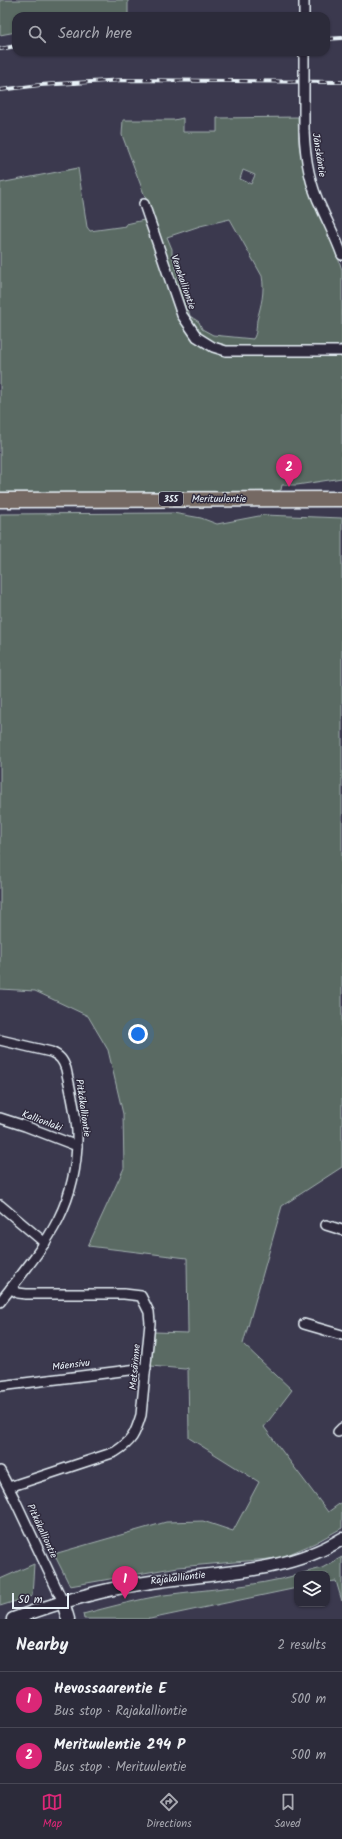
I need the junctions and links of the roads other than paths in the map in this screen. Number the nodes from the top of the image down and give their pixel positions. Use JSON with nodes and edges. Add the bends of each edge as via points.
{"nodes":[{"id":1,"x":304,"y":0,"type":"edge"},
{"id":2,"x":304,"y":12,"type":"edge"},
{"id":3,"x":304,"y":56,"type":"edge"},
{"id":4,"x":144,"y":204,"type":"dead end"},
{"id":5,"x":342,"y":255,"type":"edge"},
{"id":6,"x":342,"y":351,"type":"edge"},
{"id":7,"x":342,"y":499,"type":"edge"},
{"id":8,"x":0,"y":500,"type":"edge"},
{"id":9,"x":0,"y":1040,"type":"edge"},
{"id":10,"x":0,"y":1118,"type":"edge"},
{"id":11,"x":77,"y":1146,"type":"junction"},
{"id":12,"x":0,"y":1205,"type":"edge"},
{"id":13,"x":326,"y":1225,"type":"dead end"},
{"id":14,"x":342,"y":1230,"type":"edge"},
{"id":15,"x":45,"y":1243,"type":"junction"},
{"id":16,"x":11,"y":1288,"type":"junction"},
{"id":17,"x":0,"y":1302,"type":"edge"},
{"id":18,"x":304,"y":1324,"type":"dead end"},
{"id":19,"x":342,"y":1335,"type":"edge"},
{"id":20,"x":146,"y":1368,"type":"junction"},
{"id":21,"x":0,"y":1386,"type":"edge"},
{"id":22,"x":0,"y":1471,"type":"edge"},
{"id":23,"x":9,"y":1487,"type":"junction"},
{"id":24,"x":342,"y":1539,"type":"edge"},
{"id":25,"x":62,"y":1602,"type":"junction"},
{"id":26,"x":13,"y":1619,"type":"edge"},
{"id":27,"x":68,"y":1619,"type":"edge"}],
"edges":[{"from":1,"to":2,"type":"street"},
{"from":3,"to":5,"type":"street","name":"Jänskäntie","bridge":true,"via":[[306,159],[313,188]]},
{"from":4,"to":6,"type":"street","name":"Venekalliontie","via":[[182,314],[197,338],[226,351]]},
{"from":7,"to":8,"type":"main road","name":"Merituulentie","number":"355"},
{"from":9,"to":11,"type":"street","name":"Pitkäkalliontie","via":[[51,1052],[63,1060],[76,1124]]},
{"from":10,"to":11,"type":"street","name":"Kallionlaki"},
{"from":11,"to":15,"type":"street","name":"Pitkäkalliontie","via":[[68,1200]]},
{"from":12,"to":15,"type":"street"},
{"from":13,"to":14,"type":"street"},
{"from":15,"to":16,"type":"street","name":"Pitkäkalliontie"},
{"from":16,"to":17,"type":"street","name":"Pitkäkalliontie"},
{"from":16,"to":20,"type":"street","name":"Metsärinne","via":[[18,1293],[26,1294],[141,1296],[149,1312],[150,1323]]},
{"from":18,"to":19,"type":"street"},
{"from":20,"to":21,"type":"street","name":"Mäensivu"},
{"from":20,"to":23,"type":"street","name":"Metsärinne","via":[[141,1415],[137,1430],[128,1443],[115,1452]]},
{"from":22,"to":23,"type":"street","name":"Pitkäkalliontie"},
{"from":23,"to":25,"type":"street","name":"Pitkäkalliontie"},
{"from":24,"to":25,"type":"street","name":"Rajakalliontie","via":[[313,1554],[269,1567],[144,1583]]},
{"from":25,"to":26,"type":"street","name":"Rajakalliontie"},
{"from":25,"to":27,"type":"street"}]}
